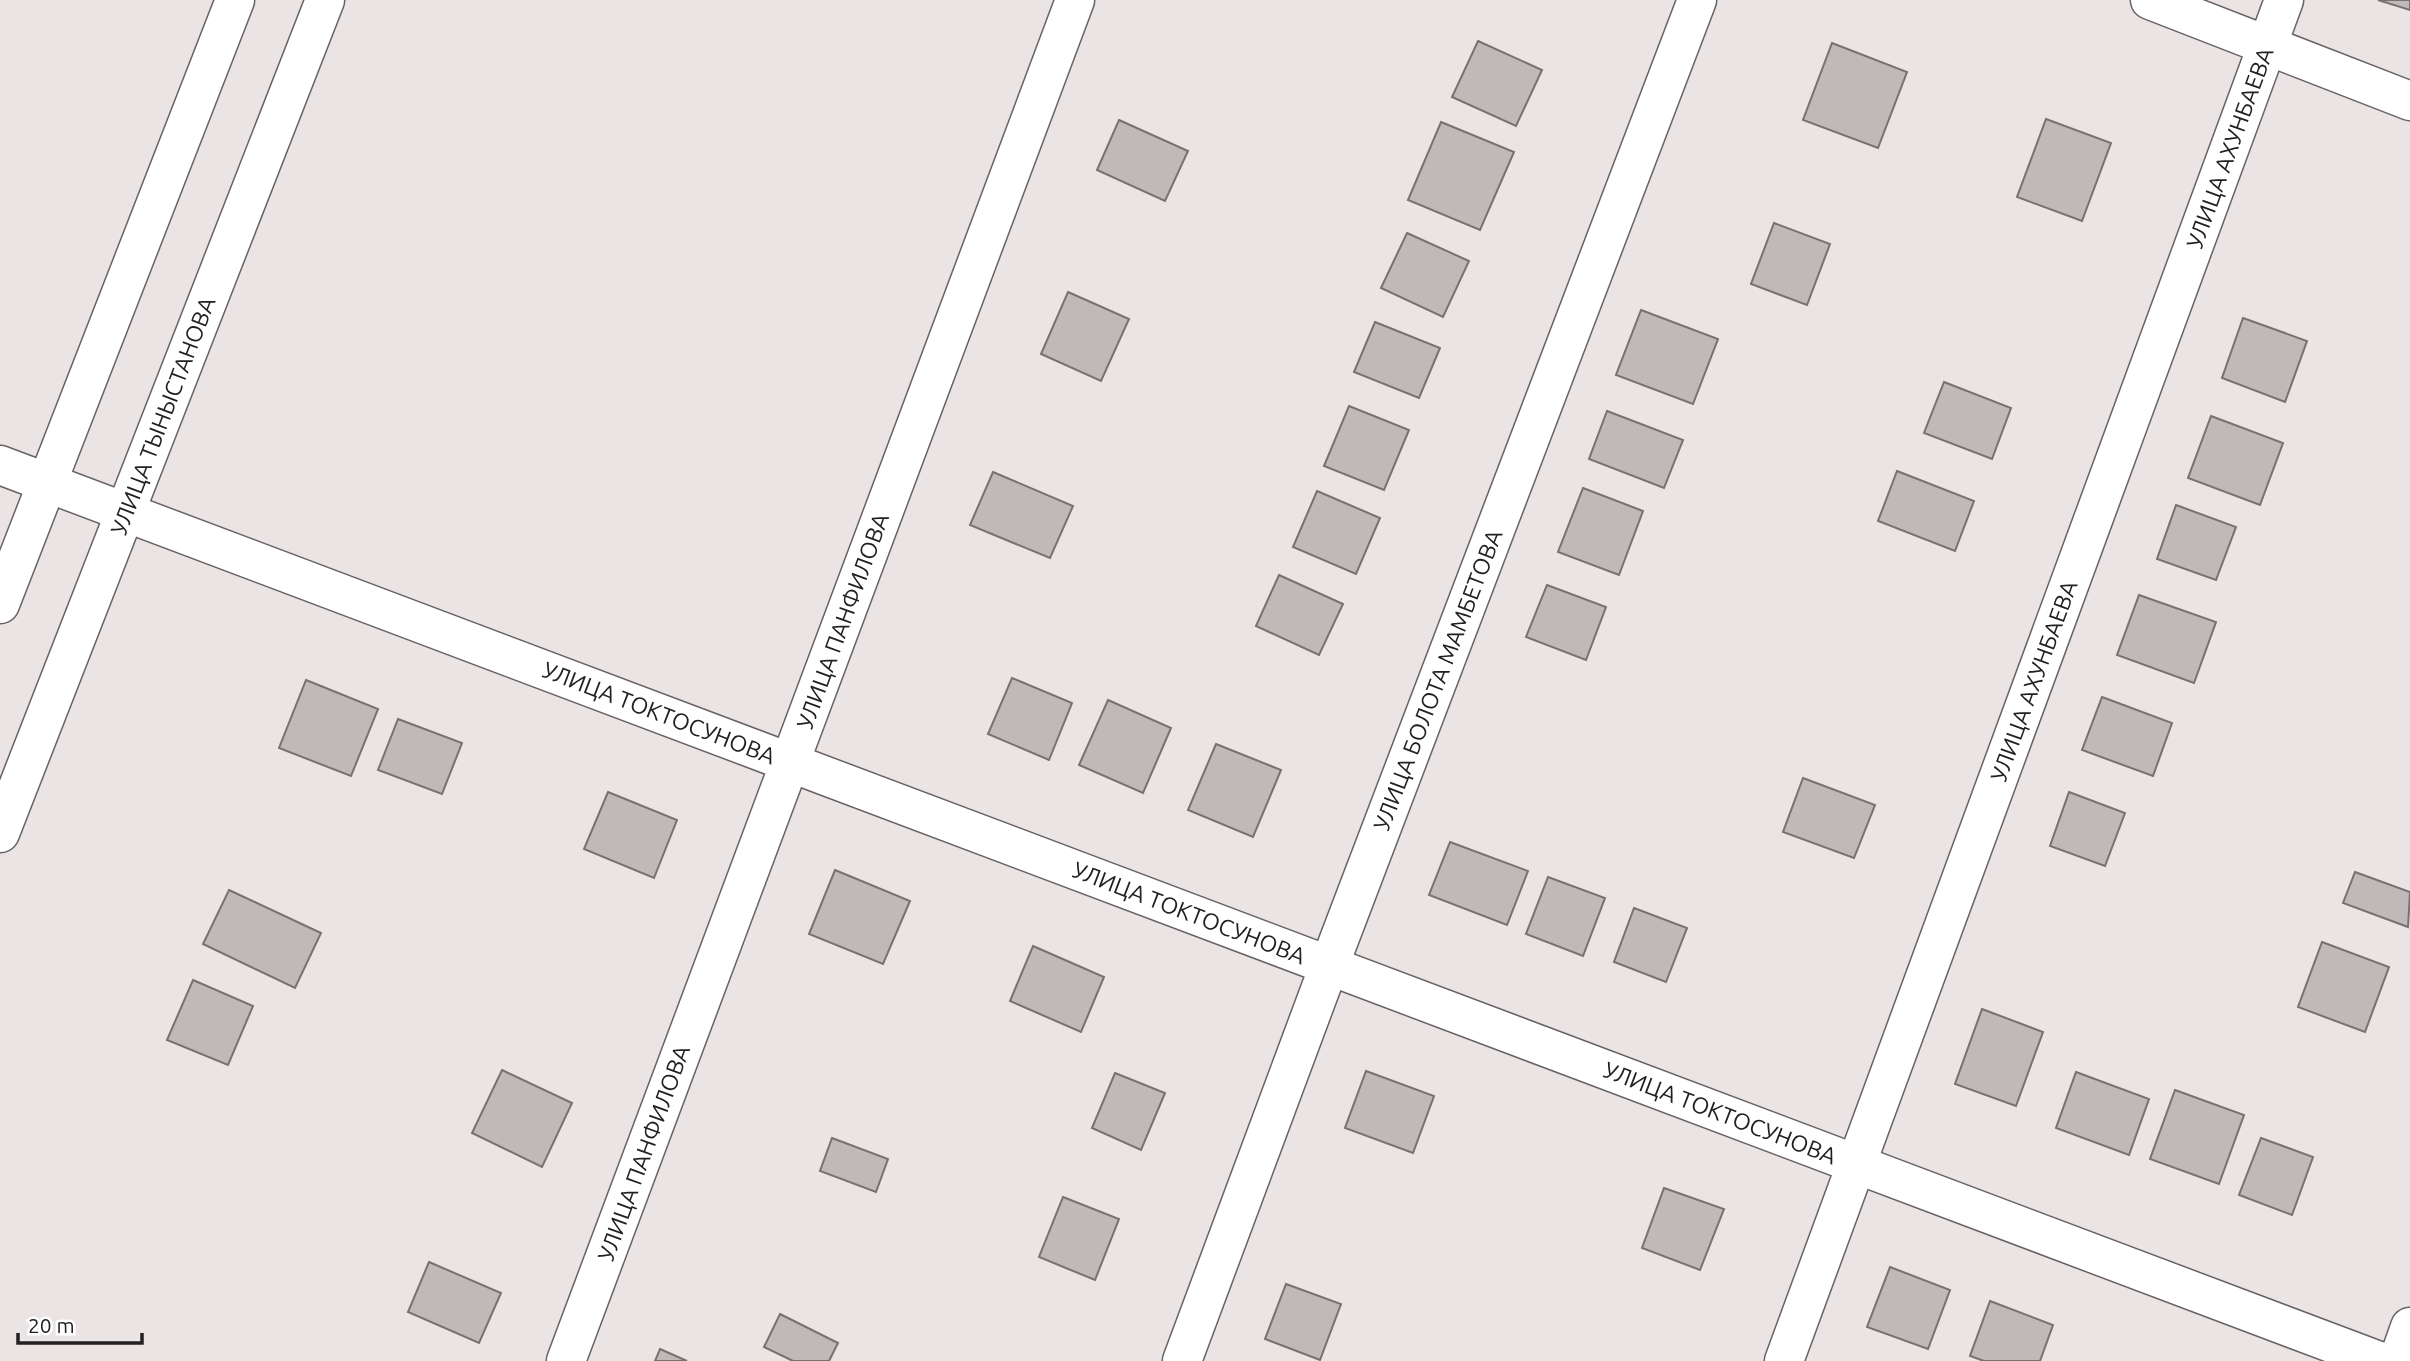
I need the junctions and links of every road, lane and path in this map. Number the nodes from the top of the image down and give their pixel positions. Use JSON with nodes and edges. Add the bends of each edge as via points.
{"nodes":[{"id":1,"x":236,"y":0,"type":"edge"},
{"id":2,"x":325,"y":0,"type":"edge"},
{"id":3,"x":1075,"y":0,"type":"edge"},
{"id":4,"x":1697,"y":0,"type":"edge"},
{"id":5,"x":2150,"y":0,"type":"edge"},
{"id":6,"x":2284,"y":0,"type":"edge"},
{"id":7,"x":2267,"y":46,"type":"junction"},
{"id":8,"x":2410,"y":101,"type":"edge"},
{"id":9,"x":0,"y":465,"type":"edge"},
{"id":10,"x":47,"y":483,"type":"junction"},
{"id":11,"x":125,"y":512,"type":"junction"},
{"id":12,"x":0,"y":604,"type":"edge"},
{"id":13,"x":790,"y":762,"type":"junction"},
{"id":14,"x":0,"y":833,"type":"edge"},
{"id":15,"x":1329,"y":966,"type":"junction"},
{"id":16,"x":1857,"y":1164,"type":"junction"},
{"id":17,"x":2410,"y":1327,"type":"edge"},
{"id":18,"x":566,"y":1361,"type":"edge"},
{"id":19,"x":1182,"y":1361,"type":"edge"},
{"id":20,"x":1784,"y":1361,"type":"edge"},
{"id":21,"x":2379,"y":1361,"type":"edge"},
{"id":22,"x":2398,"y":1361,"type":"edge"}],
"edges":[{"from":1,"to":10,"type":"street"},
{"from":2,"to":11,"type":"street","name":"УЛИЦА ТЫНЫСТАНОВА"},
{"from":3,"to":13,"type":"street","name":"УЛИЦА ПАНФИЛОВА"},
{"from":4,"to":15,"type":"street","name":"УЛИЦА БОЛОТА МАМБЕТОВА"},
{"from":5,"to":7,"type":"street"},
{"from":6,"to":7,"type":"street","name":"УЛИЦА АХУНБАЕВА"},
{"from":7,"to":8,"type":"street"},
{"from":7,"to":16,"type":"street","name":"УЛИЦА АХУНБАЕВА"},
{"from":9,"to":10,"type":"street","name":"УЛИЦА ТОКТОСУНОВА"},
{"from":10,"to":11,"type":"street","name":"УЛИЦА ТОКТОСУНОВА"},
{"from":10,"to":12,"type":"street"},
{"from":11,"to":13,"type":"street","name":"УЛИЦА ТОКТОСУНОВА"},
{"from":11,"to":14,"type":"street","name":"УЛИЦА ТЫНЫСТАНОВА"},
{"from":13,"to":15,"type":"street","name":"УЛИЦА ТОКТОСУНОВА"},
{"from":13,"to":18,"type":"street","name":"УЛИЦА ПАНФИЛОВА"},
{"from":15,"to":16,"type":"street","name":"УЛИЦА ТОКТОСУНОВА"},
{"from":15,"to":19,"type":"street","name":"УЛИЦА БОЛОТА МАМБЕТОВА"},
{"from":16,"to":20,"type":"street","name":"УЛИЦА АХУНБАЕВА"},
{"from":16,"to":21,"type":"street","name":"УЛИЦА ТОКТОСУНОВА"},
{"from":17,"to":22,"type":"street"}]}
